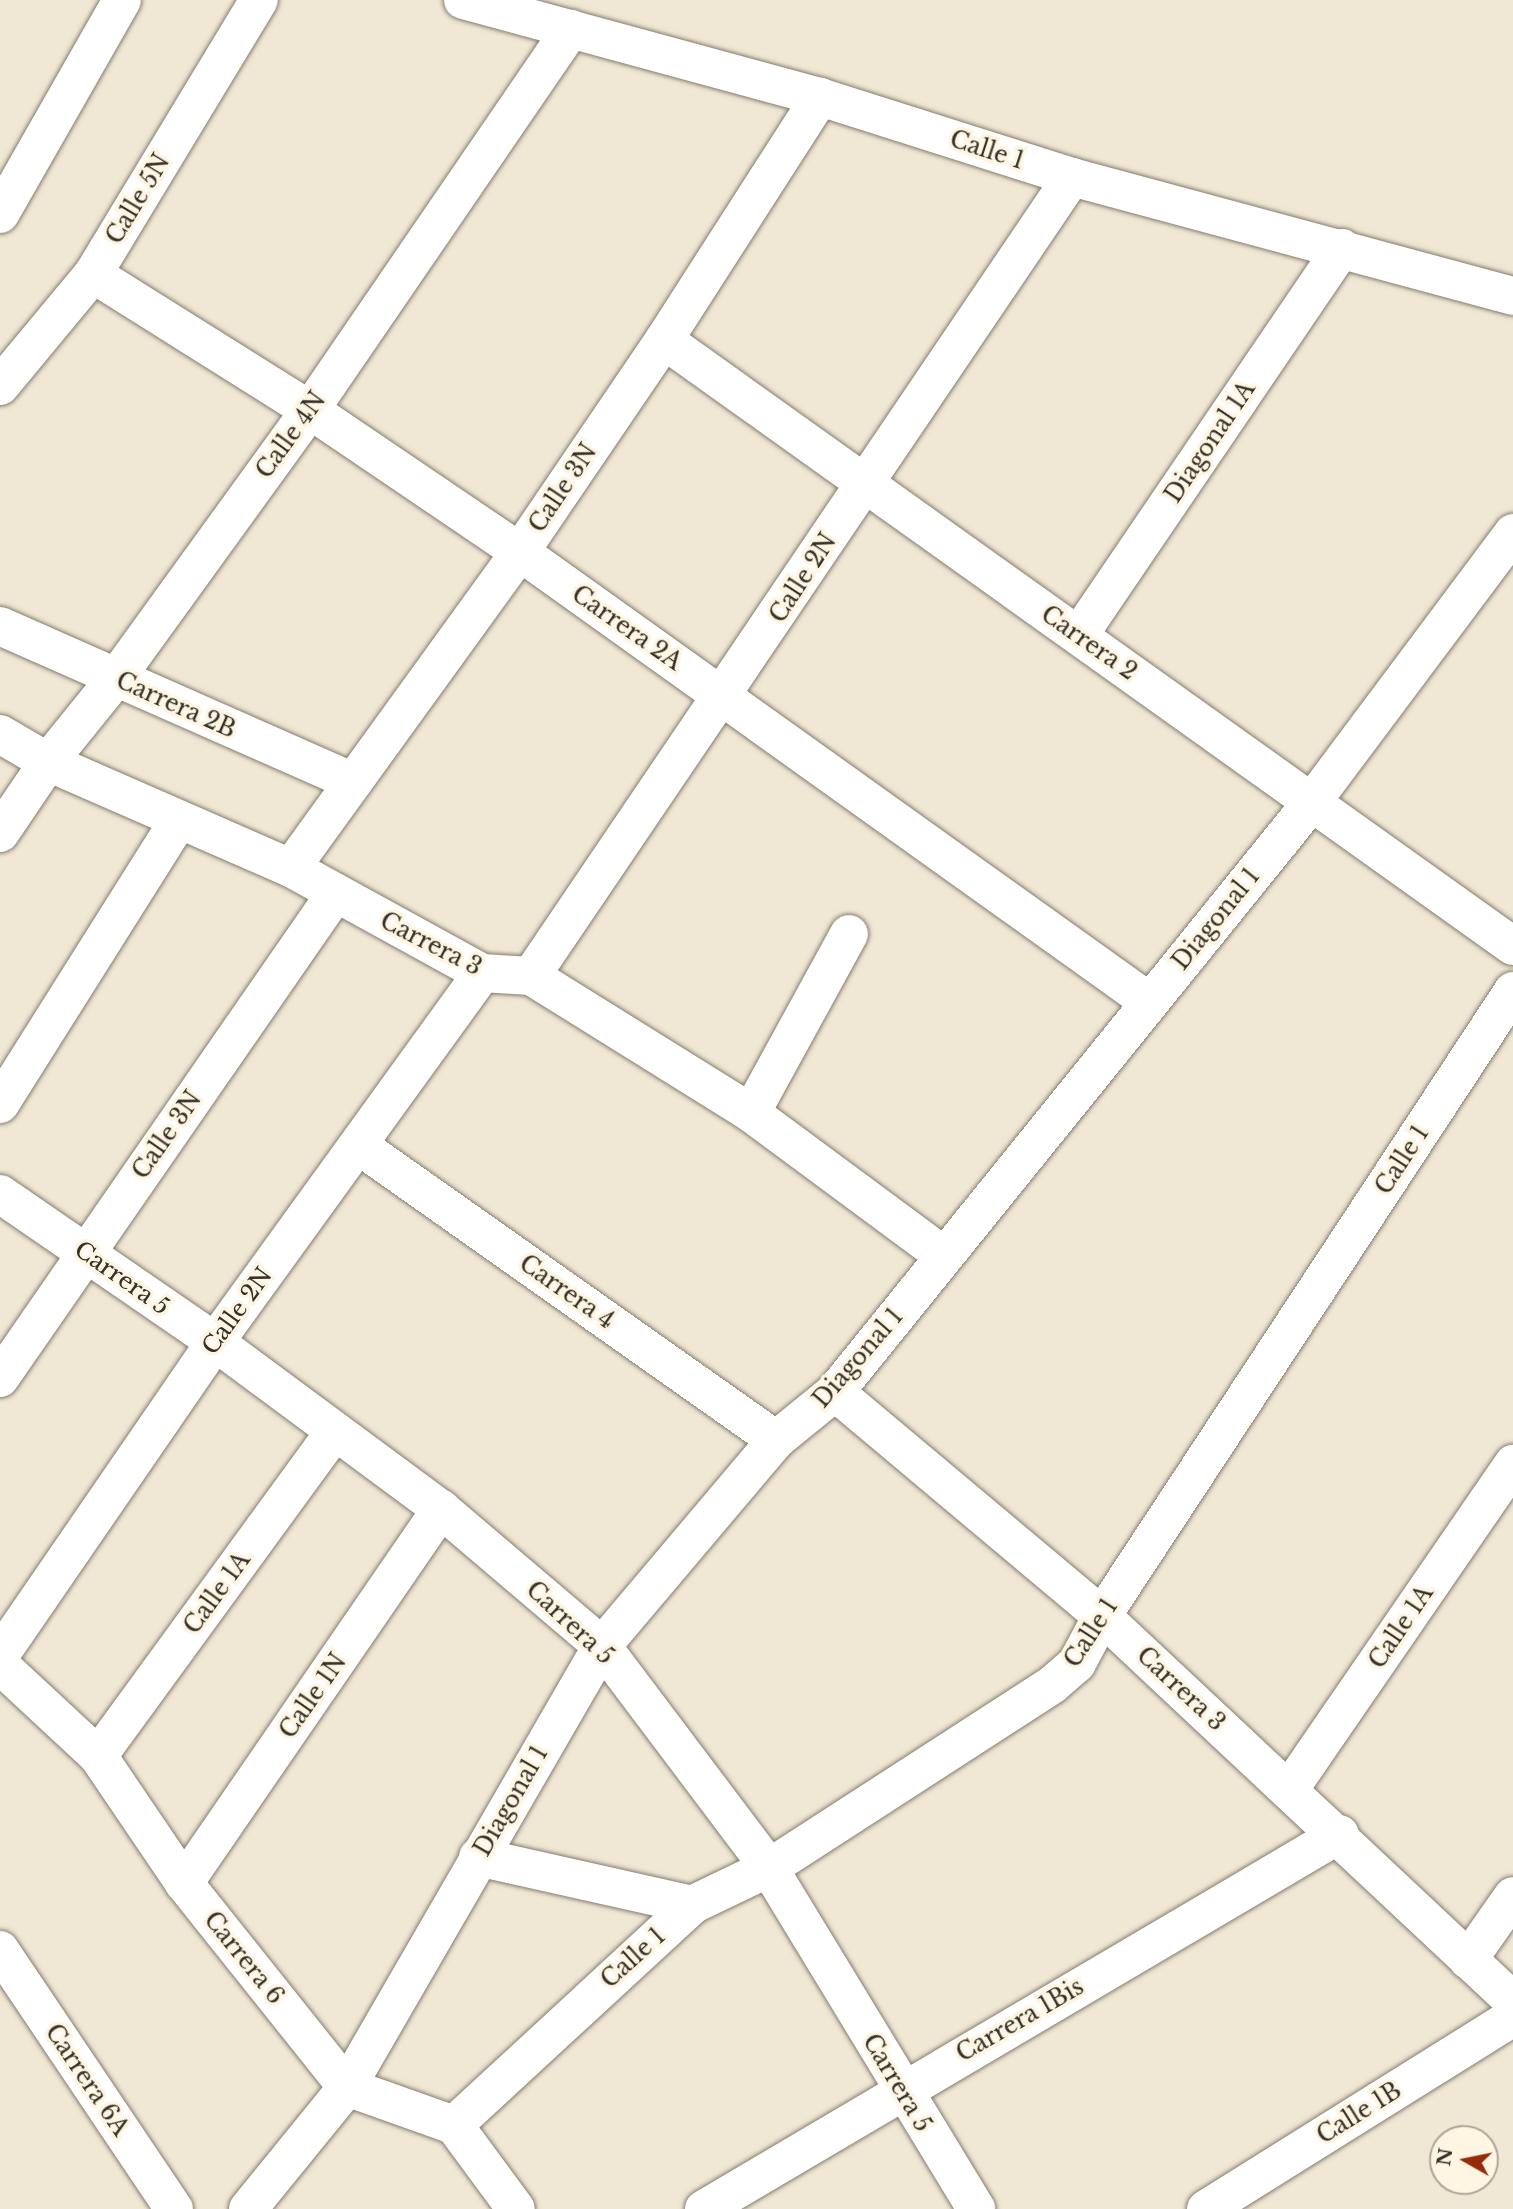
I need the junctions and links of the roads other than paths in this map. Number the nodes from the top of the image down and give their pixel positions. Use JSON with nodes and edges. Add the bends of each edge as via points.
{"nodes":[{"id":1,"x":122,"y":0,"type":"edge"},
{"id":2,"x":259,"y":0,"type":"edge"},
{"id":3,"x":463,"y":0,"type":"edge"},
{"id":4,"x":572,"y":29,"type":"junction"},
{"id":5,"x":820,"y":97,"type":"junction"},
{"id":6,"x":1072,"y":177,"type":"junction"},
{"id":7,"x":0,"y":214,"type":"edge"},
{"id":8,"x":1342,"y":248,"type":"junction"},
{"id":9,"x":93,"y":274,"type":"junction"},
{"id":10,"x":1513,"y":296,"type":"edge"},
{"id":11,"x":664,"y":340,"type":"junction"},
{"id":12,"x":0,"y":386,"type":"edge"},
{"id":13,"x":310,"y":410,"type":"junction"},
{"id":14,"x":865,"y":483,"type":"junction"},
{"id":15,"x":1513,"y":533,"type":"edge"},
{"id":16,"x":520,"y":552,"type":"junction"},
{"id":17,"x":0,"y":626,"type":"edge"},
{"id":18,"x":1079,"y":635,"type":"junction"},
{"id":19,"x":116,"y":678,"type":"junction"},
{"id":20,"x":725,"y":697,"type":"junction"},
{"id":21,"x":0,"y":734,"type":"edge"},
{"id":22,"x":48,"y":762,"type":"junction"},
{"id":23,"x":353,"y":782,"type":"junction"},
{"id":24,"x":1312,"y":802,"type":"junction"},
{"id":25,"x":178,"y":821,"type":"junction"},
{"id":26,"x":0,"y":833,"type":"edge"},
{"id":27,"x":291,"y":868,"type":"junction"},
{"id":28,"x":335,"y":894,"type":"junction"},
{"id":29,"x":849,"y":934,"type":"dead end"},
{"id":30,"x":1513,"y":946,"type":"edge"},
{"id":31,"x":482,"y":973,"type":"junction"},
{"id":32,"x":531,"y":976,"type":"junction"},
{"id":33,"x":1513,"y":991,"type":"edge"},
{"id":34,"x":1148,"y":1001,"type":"junction"},
{"id":35,"x":0,"y":1104,"type":"edge"},
{"id":36,"x":751,"y":1113,"type":"junction"},
{"id":37,"x":358,"y":1145,"type":"junction"},
{"id":38,"x":0,"y":1194,"type":"edge"},
{"id":39,"x":86,"y":1253,"type":"junction"},
{"id":40,"x":943,"y":1255,"type":"junction"},
{"id":41,"x":215,"y":1342,"type":"junction"},
{"id":42,"x":0,"y":1378,"type":"edge"},
{"id":43,"x":835,"y":1392,"type":"junction"},
{"id":44,"x":335,"y":1431,"type":"junction"},
{"id":45,"x":776,"y":1440,"type":"junction"},
{"id":46,"x":1513,"y":1464,"type":"edge"},
{"id":47,"x":442,"y":1509,"type":"junction"},
{"id":48,"x":1102,"y":1616,"type":"junction"},
{"id":49,"x":602,"y":1646,"type":"junction"},
{"id":50,"x":0,"y":1655,"type":"edge"},
{"id":51,"x":0,"y":1665,"type":"edge"},
{"id":52,"x":98,"y":1756,"type":"junction"},
{"id":53,"x":1289,"y":1790,"type":"junction"},
{"id":54,"x":1339,"y":1834,"type":"junction"},
{"id":55,"x":478,"y":1857,"type":"junction"},
{"id":56,"x":769,"y":1868,"type":"junction"},
{"id":57,"x":184,"y":1883,"type":"junction"},
{"id":58,"x":1513,"y":1896,"type":"edge"},
{"id":59,"x":692,"y":1905,"type":"junction"},
{"id":60,"x":0,"y":1950,"type":"edge"},
{"id":61,"x":1468,"y":1960,"type":"junction"},
{"id":62,"x":1513,"y":2001,"type":"edge"},
{"id":63,"x":1513,"y":2017,"type":"edge"},
{"id":64,"x":347,"y":2087,"type":"junction"},
{"id":65,"x":900,"y":2090,"type":"junction"},
{"id":66,"x":454,"y":2124,"type":"junction"},
{"id":67,"x":174,"y":2209,"type":"edge"},
{"id":68,"x":248,"y":2209,"type":"edge"},
{"id":69,"x":516,"y":2209,"type":"edge"},
{"id":70,"x":704,"y":2209,"type":"edge"},
{"id":71,"x":976,"y":2209,"type":"edge"},
{"id":72,"x":1206,"y":2209,"type":"edge"}],
"edges":[{"from":1,"to":7,"type":"street"},
{"from":2,"to":9,"type":"street","name":"Calle 5N"},
{"from":3,"to":4,"type":"street","name":"Calle 1"},
{"from":4,"to":5,"type":"street","name":"Calle 1"},
{"from":4,"to":13,"type":"street","name":"Calle 4N"},
{"from":5,"to":6,"type":"street","name":"Calle 1"},
{"from":5,"to":11,"type":"street","name":"Calle 3N"},
{"from":6,"to":8,"type":"street","name":"Calle 1"},
{"from":6,"to":14,"type":"street","name":"Calle 2N"},
{"from":8,"to":10,"type":"street","name":"Calle 1"},
{"from":8,"to":18,"type":"street","name":"Diagonal 1A"},
{"from":9,"to":12,"type":"street","name":"Calle 5N"},
{"from":9,"to":13,"type":"street","name":"Carrera 2A"},
{"from":11,"to":14,"type":"street","name":"Carrera 2"},
{"from":11,"to":16,"type":"street","name":"Calle 3N"},
{"from":13,"to":16,"type":"street","name":"Carrera 2A"},
{"from":13,"to":19,"type":"street","name":"Calle 4N"},
{"from":14,"to":18,"type":"street","name":"Carrera 2"},
{"from":14,"to":20,"type":"street","name":"Calle 2N"},
{"from":15,"to":24,"type":"street","name":"Diagonal 1"},
{"from":16,"to":20,"type":"street","name":"Carrera 2A"},
{"from":16,"to":23,"type":"street","name":"Calle 3N"},
{"from":17,"to":19,"type":"street","name":"Carrera 2B"},
{"from":18,"to":24,"type":"street","name":"Carrera 2"},
{"from":19,"to":22,"type":"street","name":"Calle 4N"},
{"from":19,"to":23,"type":"street","name":"Carrera 2B"},
{"from":20,"to":32,"type":"street","name":"Calle 2N"},
{"from":20,"to":34,"type":"street","name":"Carrera 2A"},
{"from":21,"to":22,"type":"street","name":"Carrera 3"},
{"from":22,"to":25,"type":"street","name":"Carrera 3"},
{"from":22,"to":26,"type":"street","name":"Calle 4N"},
{"from":23,"to":27,"type":"street","name":"Calle 3N"},
{"from":24,"to":30,"type":"street","name":"Carrera 2"},
{"from":24,"to":34,"type":"street","name":"Diagonal 1"},
{"from":25,"to":27,"type":"street","name":"Carrera 3"},
{"from":25,"to":35,"type":"street"},
{"from":27,"to":28,"type":"street","name":"Carrera 3"},
{"from":28,"to":31,"type":"street","name":"Carrera 3"},
{"from":28,"to":39,"type":"street","name":"Calle 3N"},
{"from":29,"to":36,"type":"street"},
{"from":31,"to":32,"type":"street","name":"Carrera 3"},
{"from":31,"to":37,"type":"street","name":"Calle 2N"},
{"from":32,"to":36,"type":"street","name":"Carrera 3"},
{"from":33,"to":48,"type":"street","name":"Calle 1"},
{"from":34,"to":40,"type":"street","name":"Diagonal 1"},
{"from":36,"to":40,"type":"street","name":"Carrera 3"},
{"from":37,"to":41,"type":"street","name":"Calle 2N"},
{"from":37,"to":45,"type":"street","name":"Carrera 4"},
{"from":38,"to":39,"type":"street","name":"Carrera 5"},
{"from":39,"to":41,"type":"street","name":"Carrera 5"},
{"from":39,"to":42,"type":"street","name":"Calle 3N"},
{"from":40,"to":43,"type":"street","name":"Diagonal 1"},
{"from":41,"to":44,"type":"street","name":"Carrera 5"},
{"from":41,"to":50,"type":"street","name":"Calle 2N"},
{"from":43,"to":45,"type":"street","name":"Diagonal 1"},
{"from":43,"to":48,"type":"street","name":"Carrera 3"},
{"from":44,"to":47,"type":"street","name":"Carrera 5"},
{"from":44,"to":52,"type":"street","name":"Calle 1A"},
{"from":45,"to":49,"type":"street","name":"Diagonal 1"},
{"from":46,"to":53,"type":"street","name":"Calle 1A"},
{"from":47,"to":49,"type":"street","name":"Carrera 5"},
{"from":47,"to":57,"type":"street","name":"Calle 1N"},
{"from":48,"to":53,"type":"street","name":"Carrera 3"},
{"from":48,"to":56,"type":"street","name":"Calle 1","via":[[1077,1663],[1052,1685]]},
{"from":49,"to":55,"type":"street","name":"Diagonal 1"},
{"from":49,"to":56,"type":"street","name":"Carrera 5"},
{"from":51,"to":52,"type":"street","name":"Carrera 6"},
{"from":52,"to":57,"type":"street","name":"Carrera 6"},
{"from":53,"to":54,"type":"street","name":"Carrera 3"},
{"from":54,"to":61,"type":"street","name":"Carrera 3"},
{"from":54,"to":65,"type":"street","name":"Carrera 1Bis"},
{"from":55,"to":59,"type":"street"},
{"from":55,"to":64,"type":"street","name":"Diagonal 1"},
{"from":56,"to":59,"type":"street","name":"Calle 1"},
{"from":56,"to":65,"type":"street","name":"Carrera 5"},
{"from":57,"to":64,"type":"street","name":"Carrera 6"},
{"from":58,"to":61,"type":"street"},
{"from":59,"to":66,"type":"street","name":"Calle 1"},
{"from":60,"to":67,"type":"street","name":"Carrera 6A"},
{"from":61,"to":62,"type":"street","name":"Carrera 3"},
{"from":63,"to":72,"type":"street","name":"Calle 1B"},
{"from":64,"to":66,"type":"street"},
{"from":64,"to":68,"type":"street","name":"Diagonal 1"},
{"from":65,"to":70,"type":"street","name":"Carrera 1Bis"},
{"from":65,"to":71,"type":"street","name":"Carrera 5"},
{"from":66,"to":69,"type":"street"}]}
